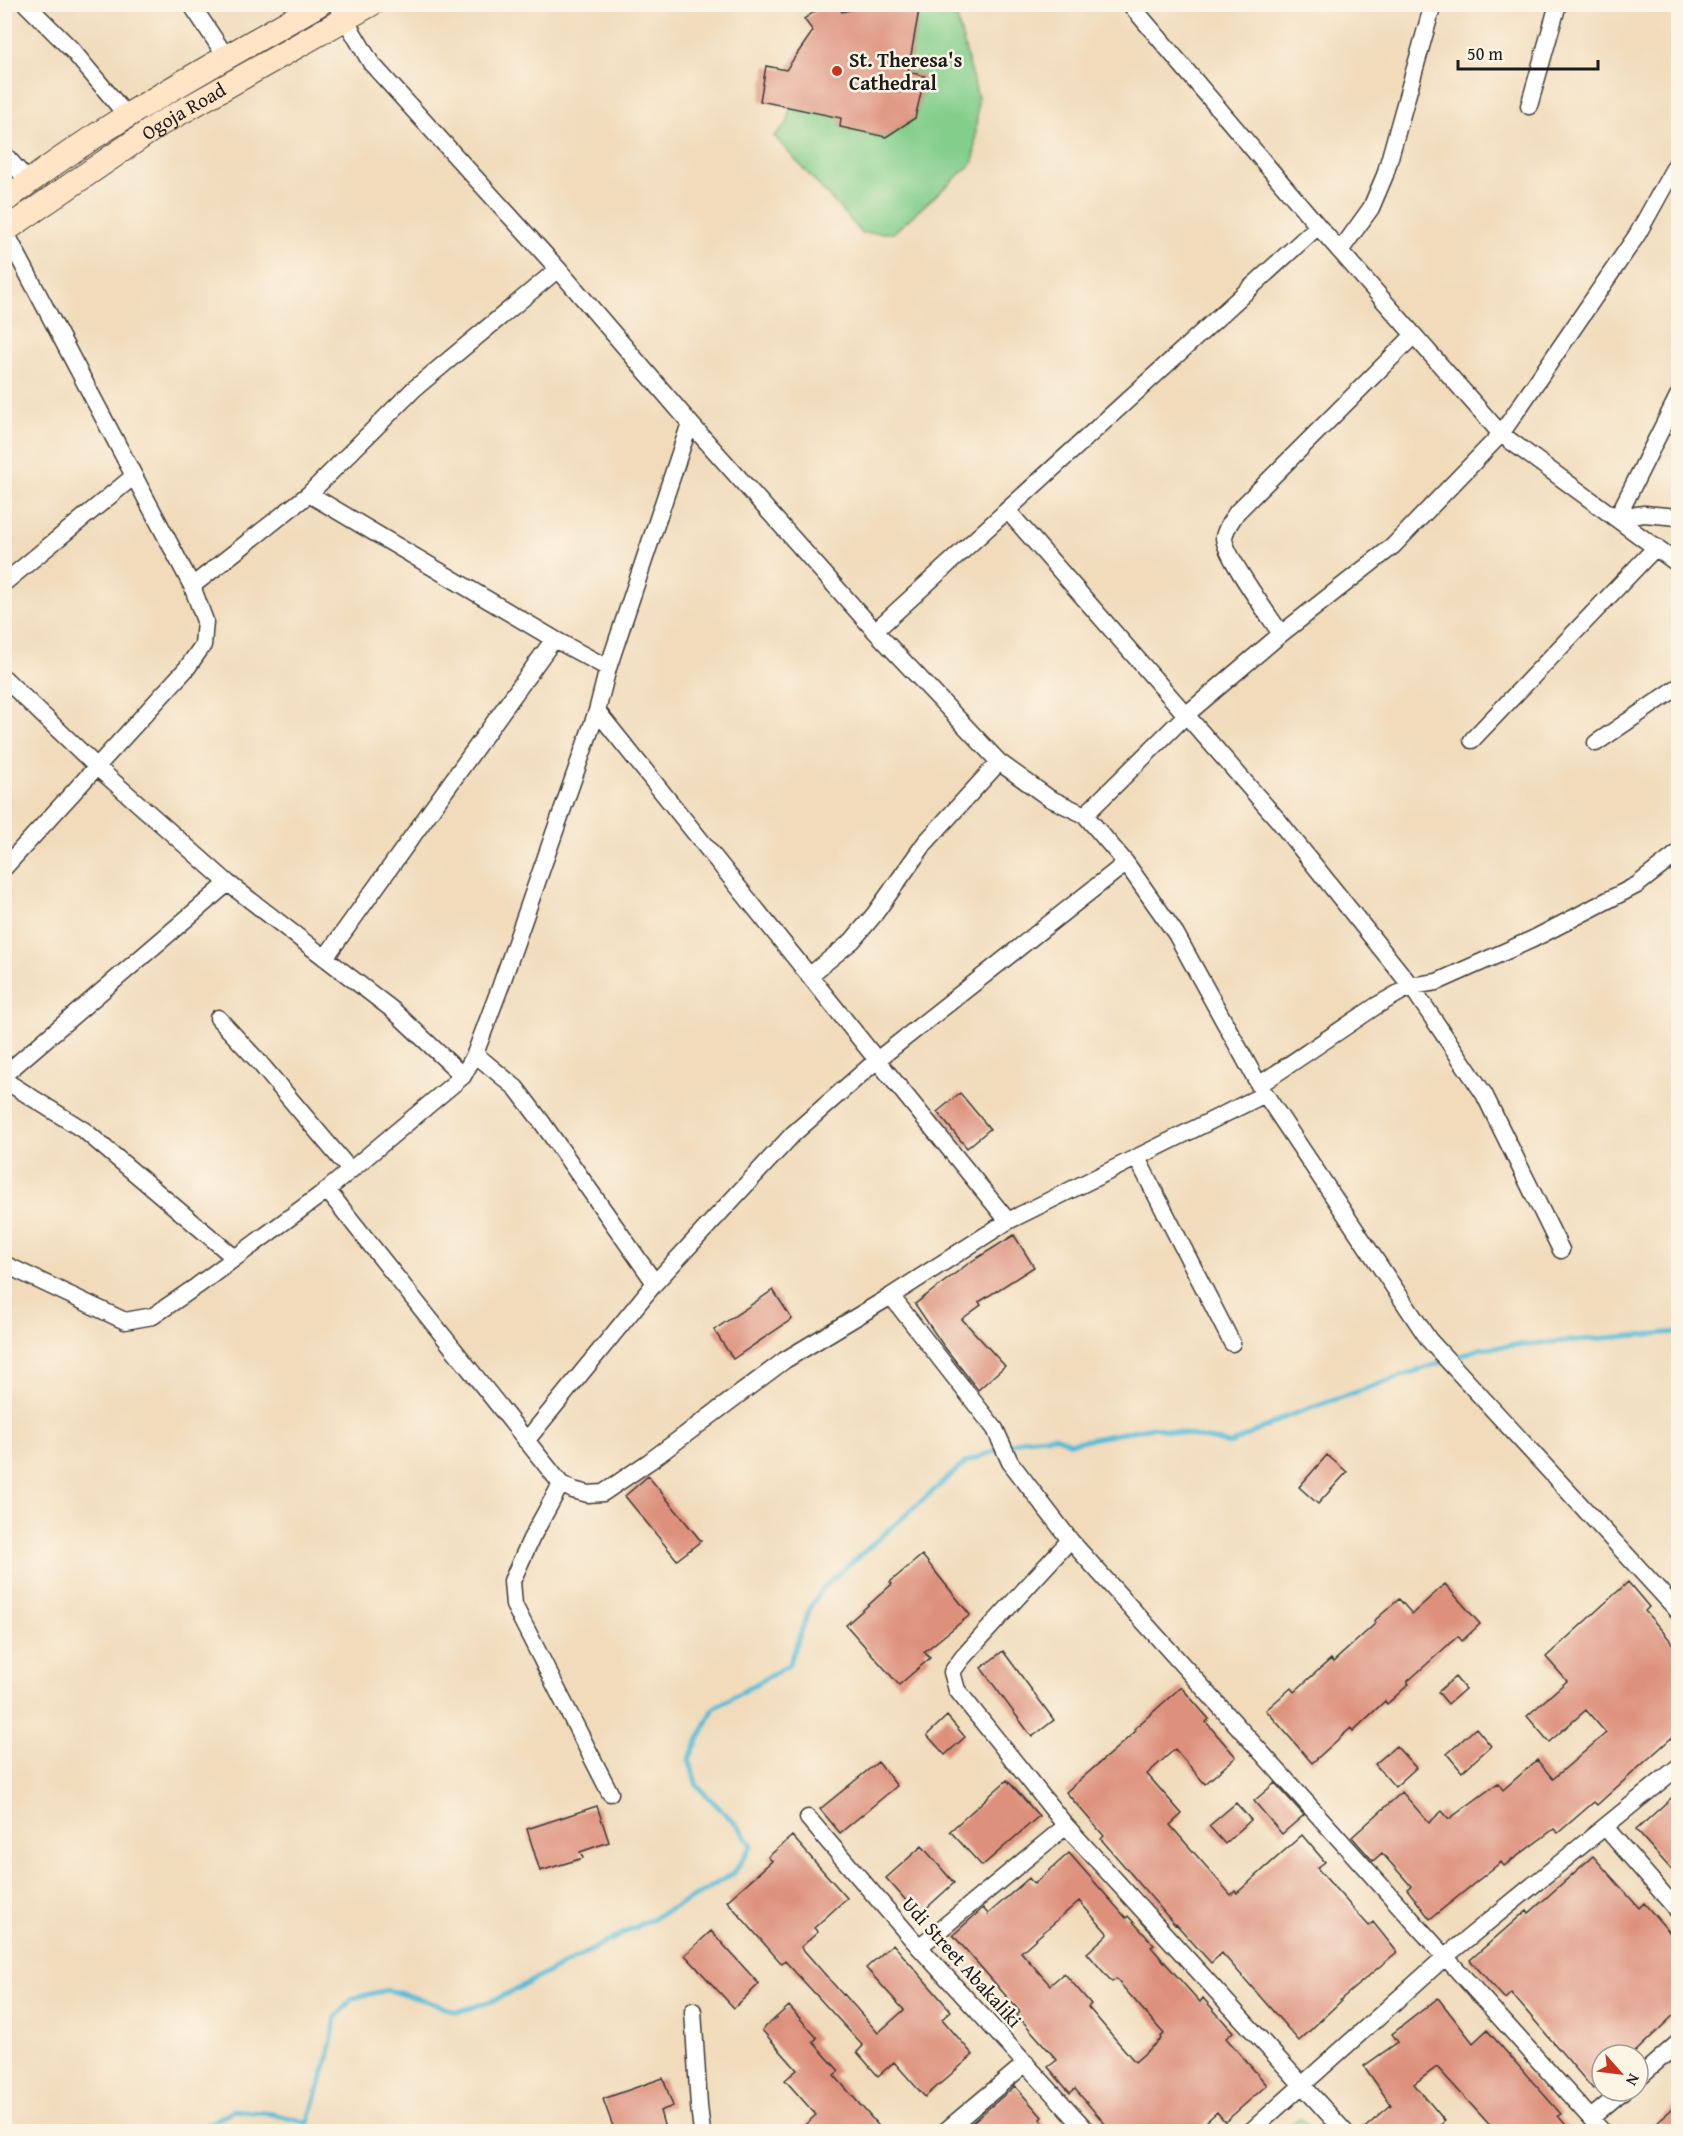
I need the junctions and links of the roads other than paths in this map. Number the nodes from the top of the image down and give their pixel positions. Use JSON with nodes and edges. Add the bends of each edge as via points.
{"nodes":[{"id":1,"x":26,"y":4,"type":"edge"},
{"id":2,"x":191,"y":4,"type":"edge"},
{"id":3,"x":320,"y":4,"type":"edge"},
{"id":4,"x":371,"y":4,"type":"edge"},
{"id":5,"x":1130,"y":4,"type":"edge"},
{"id":6,"x":1433,"y":4,"type":"edge"},
{"id":7,"x":1558,"y":4,"type":"edge"},
{"id":8,"x":341,"y":12,"type":"edge"},
{"id":9,"x":227,"y":58,"type":"junction"},
{"id":10,"x":1529,"y":106,"type":"dead end"},
{"id":11,"x":127,"y":116,"type":"junction"},
{"id":12,"x":4,"y":154,"type":"edge"},
{"id":13,"x":1678,"y":161,"type":"edge"},
{"id":14,"x":29,"y":182,"type":"junction"},
{"id":15,"x":4,"y":201,"type":"edge"},
{"id":16,"x":1317,"y":226,"type":"junction"},
{"id":17,"x":5,"y":231,"type":"edge"},
{"id":18,"x":1340,"y":251,"type":"junction"},
{"id":19,"x":558,"y":269,"type":"junction"},
{"id":20,"x":1414,"y":335,"type":"junction"},
{"id":21,"x":1678,"y":396,"type":"edge"},
{"id":22,"x":690,"y":423,"type":"junction"},
{"id":23,"x":1501,"y":434,"type":"junction"},
{"id":24,"x":134,"y":476,"type":"junction"},
{"id":25,"x":309,"y":494,"type":"junction"},
{"id":26,"x":1007,"y":510,"type":"junction"},
{"id":27,"x":1678,"y":517,"type":"edge"},
{"id":28,"x":1617,"y":518,"type":"junction"},
{"id":29,"x":1656,"y":547,"type":"junction"},
{"id":30,"x":1678,"y":564,"type":"edge"},
{"id":31,"x":4,"y":584,"type":"edge"},
{"id":32,"x":192,"y":586,"type":"junction"},
{"id":33,"x":875,"y":631,"type":"junction"},
{"id":34,"x":1281,"y":634,"type":"junction"},
{"id":35,"x":554,"y":639,"type":"junction"},
{"id":36,"x":609,"y":668,"type":"junction"},
{"id":37,"x":4,"y":678,"type":"edge"},
{"id":38,"x":1678,"y":687,"type":"edge"},
{"id":39,"x":597,"y":711,"type":"junction"},
{"id":40,"x":1187,"y":714,"type":"junction"},
{"id":41,"x":1472,"y":740,"type":"dead end"},
{"id":42,"x":1596,"y":743,"type":"dead end"},
{"id":43,"x":999,"y":762,"type":"junction"},
{"id":44,"x":98,"y":768,"type":"junction"},
{"id":45,"x":1085,"y":815,"type":"junction"},
{"id":46,"x":1678,"y":853,"type":"edge"},
{"id":47,"x":1126,"y":863,"type":"junction"},
{"id":48,"x":4,"y":868,"type":"edge"},
{"id":49,"x":228,"y":883,"type":"junction"},
{"id":50,"x":326,"y":958,"type":"junction"},
{"id":51,"x":809,"y":976,"type":"junction"},
{"id":52,"x":1411,"y":986,"type":"junction"},
{"id":53,"x":218,"y":1018,"type":"dead end"},
{"id":54,"x":475,"y":1054,"type":"junction"},
{"id":55,"x":877,"y":1060,"type":"junction"},
{"id":56,"x":4,"y":1075,"type":"edge"},
{"id":57,"x":463,"y":1076,"type":"junction"},
{"id":58,"x":4,"y":1080,"type":"edge"},
{"id":59,"x":1262,"y":1090,"type":"junction"},
{"id":60,"x":1137,"y":1158,"type":"junction"},
{"id":61,"x":350,"y":1170,"type":"junction"},
{"id":62,"x":327,"y":1190,"type":"junction"},
{"id":63,"x":1008,"y":1221,"type":"junction"},
{"id":64,"x":1561,"y":1250,"type":"dead end"},
{"id":65,"x":235,"y":1258,"type":"junction"},
{"id":66,"x":4,"y":1264,"type":"edge"},
{"id":67,"x":655,"y":1283,"type":"junction"},
{"id":68,"x":891,"y":1296,"type":"junction"},
{"id":69,"x":1232,"y":1343,"type":"dead end"},
{"id":70,"x":526,"y":1441,"type":"junction"},
{"id":71,"x":561,"y":1484,"type":"junction"},
{"id":72,"x":1070,"y":1540,"type":"junction"},
{"id":73,"x":1678,"y":1611,"type":"edge"},
{"id":74,"x":1678,"y":1767,"type":"edge"},
{"id":75,"x":610,"y":1793,"type":"dead end"},
{"id":76,"x":808,"y":1818,"type":"dead end"},
{"id":77,"x":1066,"y":1826,"type":"junction"},
{"id":78,"x":1605,"y":1827,"type":"junction"},
{"id":79,"x":1678,"y":1911,"type":"edge"},
{"id":80,"x":919,"y":1947,"type":"junction"},
{"id":81,"x":1446,"y":1956,"type":"junction"},
{"id":82,"x":693,"y":2011,"type":"dead end"},
{"id":83,"x":1678,"y":2043,"type":"edge"},
{"id":84,"x":1026,"y":2063,"type":"junction"},
{"id":85,"x":1650,"y":2068,"type":"edge"},
{"id":86,"x":1302,"y":2085,"type":"junction"},
{"id":87,"x":1609,"y":2103,"type":"edge"},
{"id":88,"x":1591,"y":2118,"type":"junction"},
{"id":89,"x":702,"y":2132,"type":"edge"},
{"id":90,"x":944,"y":2132,"type":"edge"},
{"id":91,"x":1088,"y":2132,"type":"edge"},
{"id":92,"x":1250,"y":2132,"type":"edge"},
{"id":93,"x":1345,"y":2132,"type":"edge"},
{"id":94,"x":1603,"y":2132,"type":"edge"}],
"edges":[{"from":1,"to":11,"type":"street","via":[[72,50]]},
{"from":2,"to":9,"type":"street"},
{"from":3,"to":9,"type":"main road","name":"Ogoja Road"},
{"from":4,"to":8,"type":"main road","name":"Ogoja Road"},
{"from":5,"to":16,"type":"street"},
{"from":6,"to":18,"type":"street","via":[[1385,175],[1371,208]]},
{"from":7,"to":10,"type":"street"},
{"from":8,"to":17,"type":"main road","name":"Ogoja Road","via":[[160,124]]},
{"from":8,"to":19,"type":"street","via":[[371,63]]},
{"from":9,"to":11,"type":"main road","name":"Ogoja Road"},
{"from":11,"to":14,"type":"main road","name":"Ogoja Road"},
{"from":12,"to":14,"type":"street"},
{"from":13,"to":23,"type":"street","via":[[1637,236]]},
{"from":14,"to":15,"type":"main road","name":"Ogoja Road"},
{"from":16,"to":18,"type":"street"},
{"from":16,"to":26,"type":"street"},
{"from":17,"to":24,"type":"street"},
{"from":18,"to":20,"type":"street"},
{"from":19,"to":22,"type":"street"},
{"from":19,"to":25,"type":"street","via":[[414,389]]},
{"from":20,"to":23,"type":"street"},
{"from":20,"to":34,"type":"street","via":[[1227,526],[1224,539],[1232,558]]},
{"from":21,"to":28,"type":"street"},
{"from":22,"to":33,"type":"street"},
{"from":22,"to":36,"type":"street"},
{"from":23,"to":28,"type":"street"},
{"from":23,"to":34,"type":"street","via":[[1393,546]]},
{"from":24,"to":31,"type":"street"},
{"from":24,"to":32,"type":"street"},
{"from":25,"to":32,"type":"street"},
{"from":25,"to":35,"type":"street"},
{"from":26,"to":33,"type":"street"},
{"from":26,"to":40,"type":"street"},
{"from":27,"to":28,"type":"street","via":[[1644,514]]},
{"from":28,"to":29,"type":"street"},
{"from":29,"to":30,"type":"street"},
{"from":29,"to":41,"type":"street"},
{"from":32,"to":44,"type":"street","via":[[205,621],[203,645]]},
{"from":33,"to":43,"type":"street"},
{"from":34,"to":40,"type":"street"},
{"from":35,"to":36,"type":"street"},
{"from":35,"to":50,"type":"street"},
{"from":36,"to":39,"type":"street"},
{"from":37,"to":44,"type":"street"},
{"from":38,"to":42,"type":"street"},
{"from":39,"to":51,"type":"street"},
{"from":39,"to":54,"type":"street"},
{"from":40,"to":45,"type":"street"},
{"from":40,"to":52,"type":"street"},
{"from":43,"to":45,"type":"street","via":[[1048,798]]},
{"from":43,"to":51,"type":"street","via":[[925,843],[852,941]]},
{"from":44,"to":48,"type":"street"},
{"from":44,"to":49,"type":"street"},
{"from":45,"to":47,"type":"street"},
{"from":46,"to":52,"type":"street","via":[[1637,885],[1533,939],[1437,982]]},
{"from":47,"to":55,"type":"street"},
{"from":47,"to":59,"type":"street","via":[[1176,934]]},
{"from":49,"to":50,"type":"street"},
{"from":49,"to":56,"type":"street"},
{"from":50,"to":57,"type":"street","via":[[394,1011]]},
{"from":51,"to":55,"type":"street"},
{"from":52,"to":59,"type":"street","via":[[1377,1006]]},
{"from":52,"to":64,"type":"street","via":[[1484,1094]]},
{"from":53,"to":61,"type":"street"},
{"from":54,"to":57,"type":"street"},
{"from":54,"to":67,"type":"street","via":[[516,1088],[542,1121]]},
{"from":55,"to":63,"type":"street"},
{"from":55,"to":67,"type":"street","via":[[793,1134]]},
{"from":57,"to":61,"type":"street"},
{"from":58,"to":65,"type":"street","via":[[85,1131]]},
{"from":59,"to":60,"type":"street"},
{"from":59,"to":73,"type":"street","via":[[1429,1340]]},
{"from":60,"to":63,"type":"street"},
{"from":60,"to":69,"type":"street"},
{"from":61,"to":62,"type":"street"},
{"from":62,"to":65,"type":"street"},
{"from":62,"to":70,"type":"street"},
{"from":63,"to":68,"type":"street"},
{"from":65,"to":66,"type":"street","via":[[153,1316],[124,1321]]},
{"from":67,"to":70,"type":"street"},
{"from":68,"to":71,"type":"street","via":[[785,1360],[603,1493],[588,1494]]},
{"from":68,"to":72,"type":"street","via":[[995,1429],[1010,1462]]},
{"from":70,"to":71,"type":"street"},
{"from":71,"to":75,"type":"street","via":[[512,1581],[514,1605]]},
{"from":72,"to":77,"type":"street","via":[[952,1672],[957,1690]]},
{"from":72,"to":81,"type":"street"},
{"from":74,"to":78,"type":"street"},
{"from":76,"to":80,"type":"street","name":"Udi Street Abakaliki"},
{"from":77,"to":80,"type":"street"},
{"from":77,"to":86,"type":"street"},
{"from":78,"to":79,"type":"street"},
{"from":78,"to":81,"type":"street"},
{"from":80,"to":84,"type":"street","name":"Udi Street Abakaliki"},
{"from":81,"to":86,"type":"street"},
{"from":81,"to":88,"type":"street"},
{"from":82,"to":89,"type":"street"},
{"from":83,"to":85,"type":"street"},
{"from":84,"to":90,"type":"street"},
{"from":84,"to":91,"type":"street","name":"Udi Street Abakaliki"},
{"from":86,"to":92,"type":"street"},
{"from":86,"to":93,"type":"street"},
{"from":87,"to":88,"type":"street"},
{"from":88,"to":94,"type":"street"}]}
